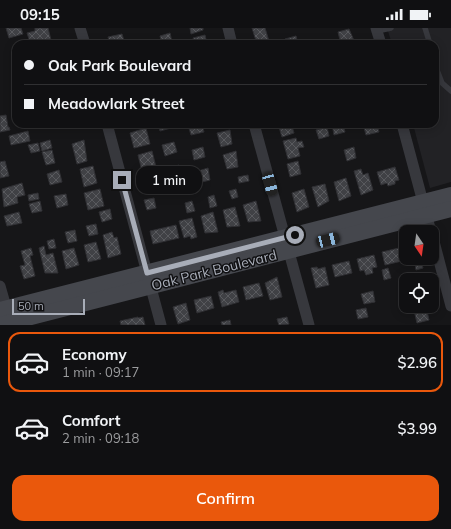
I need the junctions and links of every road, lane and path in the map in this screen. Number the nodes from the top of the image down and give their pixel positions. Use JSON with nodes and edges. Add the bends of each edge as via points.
{"nodes":[{"id":1,"x":80,"y":28,"type":"edge"},
{"id":2,"x":228,"y":28,"type":"edge"},
{"id":3,"x":391,"y":28,"type":"edge"},
{"id":4,"x":425,"y":28,"type":"edge"},
{"id":5,"x":377,"y":30,"type":"edge"},
{"id":6,"x":84,"y":40,"type":"edge"},
{"id":7,"x":231,"y":40,"type":"edge"},
{"id":8,"x":380,"y":40,"type":"edge"},
{"id":9,"x":429,"y":40,"type":"edge"},
{"id":10,"x":439,"y":75,"type":"edge"},
{"id":11,"x":451,"y":91,"type":"edge"},
{"id":12,"x":107,"y":128,"type":"edge"},
{"id":13,"x":255,"y":128,"type":"edge"},
{"id":14,"x":403,"y":128,"type":"edge"},
{"id":15,"x":451,"y":195,"type":"edge"},
{"id":16,"x":425,"y":208,"type":"junction"},
{"id":17,"x":451,"y":209,"type":"edge"},
{"id":18,"x":430,"y":225,"type":"edge"},
{"id":19,"x":287,"y":244,"type":"junction"},
{"id":20,"x":439,"y":260,"type":"edge"},
{"id":21,"x":149,"y":279,"type":"junction"},
{"id":22,"x":0,"y":286,"type":"edge"},
{"id":23,"x":451,"y":306,"type":"edge"},
{"id":24,"x":5,"y":318,"type":"edge"},
{"id":25,"x":161,"y":325,"type":"edge"},
{"id":26,"x":308,"y":325,"type":"edge"}],
"edges":[{"from":1,"to":6,"type":"street"},
{"from":2,"to":7,"type":"street"},
{"from":3,"to":5,"type":"lane"},
{"from":4,"to":9,"type":"lane"},
{"from":5,"to":8,"type":"street"},
{"from":10,"to":11,"type":"lane","via":[[442,83]]},
{"from":12,"to":21,"type":"street"},
{"from":13,"to":19,"type":"street"},
{"from":14,"to":16,"type":"street"},
{"from":15,"to":16,"type":"street","name":"Oak Park Boulevard"},
{"from":16,"to":17,"type":"street","name":"Oak Park Boulevard"},
{"from":16,"to":18,"type":"street"},
{"from":16,"to":19,"type":"street","name":"Oak Park Boulevard"},
{"from":19,"to":21,"type":"street","name":"Oak Park Boulevard"},
{"from":19,"to":26,"type":"street"},
{"from":20,"to":23,"type":"street"},
{"from":21,"to":24,"type":"street","name":"Oak Park Boulevard"},
{"from":21,"to":25,"type":"street"},
{"from":22,"to":24,"type":"street"}]}
